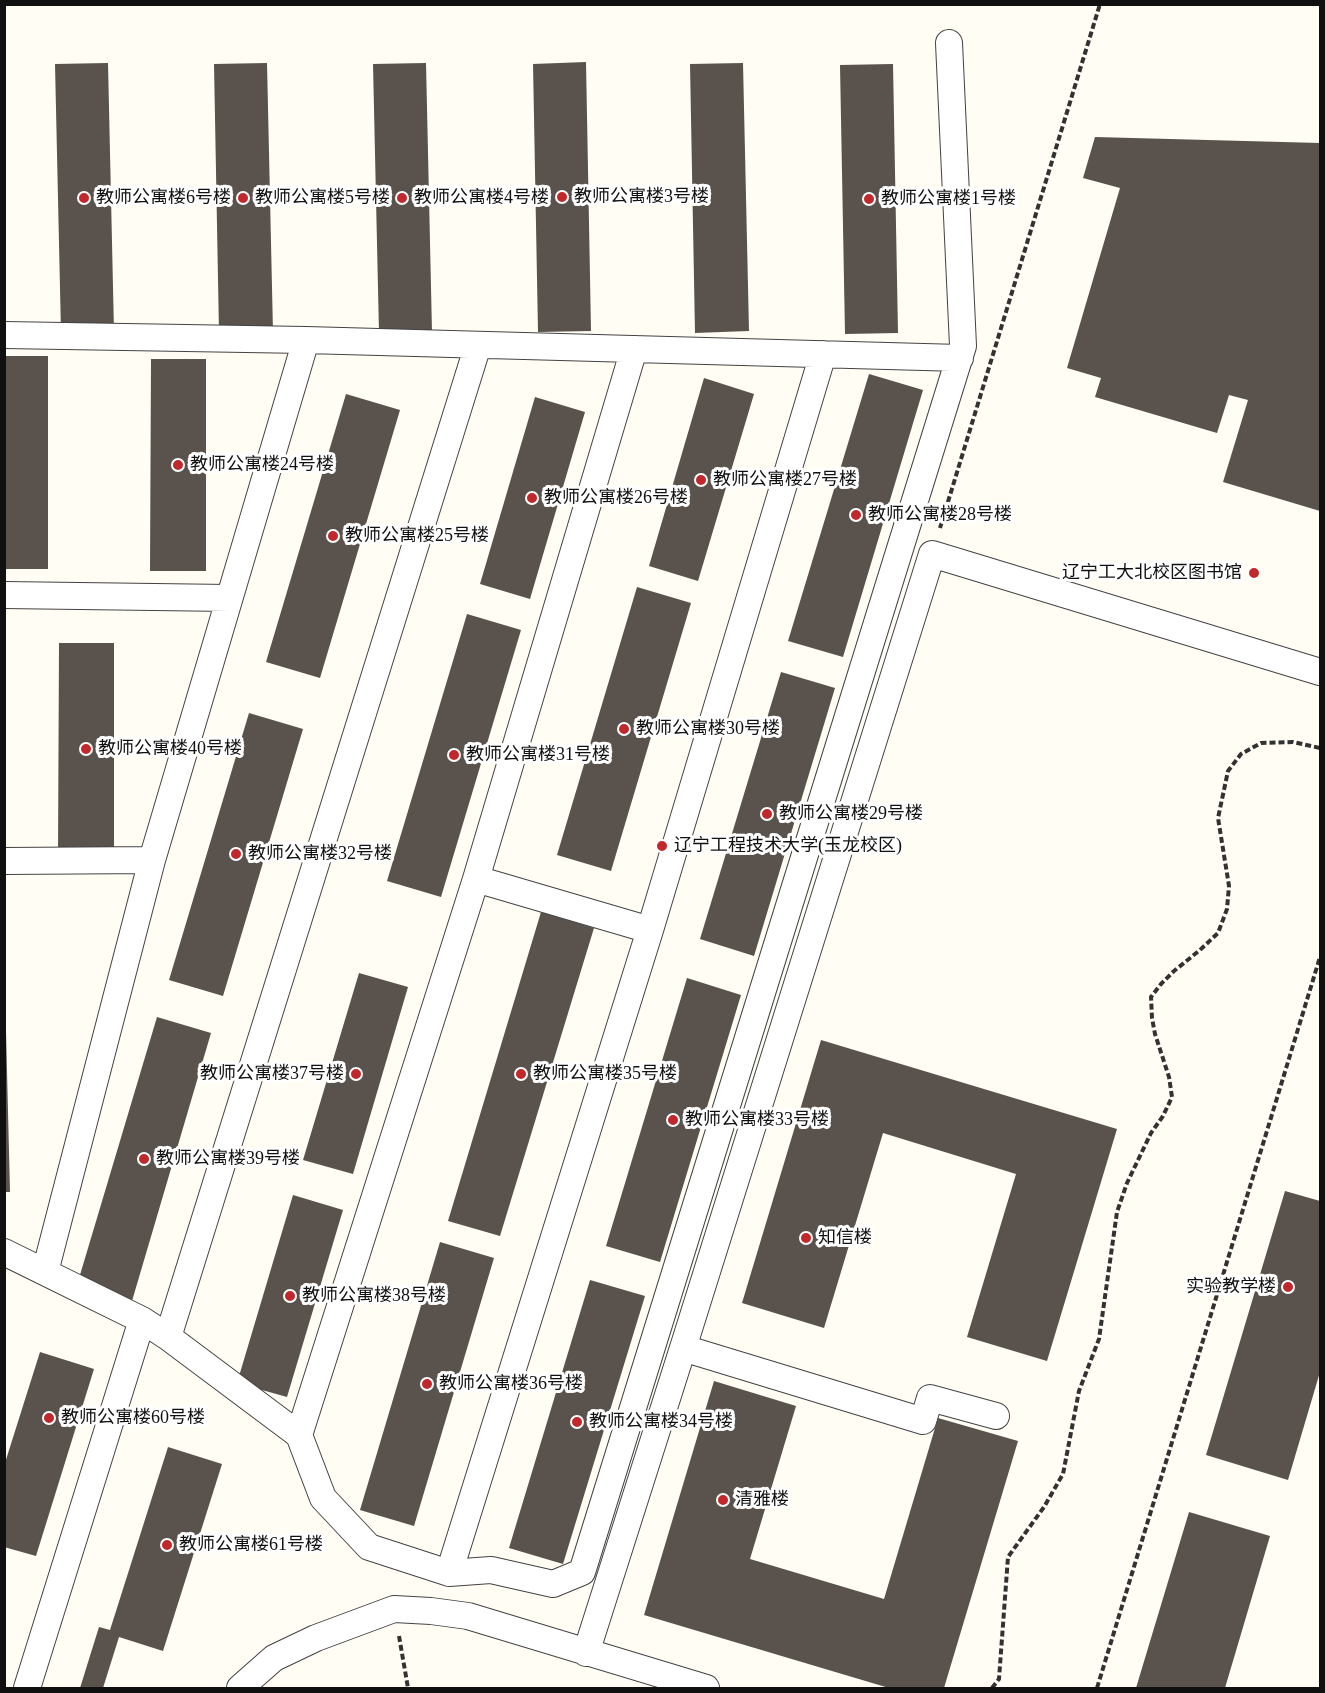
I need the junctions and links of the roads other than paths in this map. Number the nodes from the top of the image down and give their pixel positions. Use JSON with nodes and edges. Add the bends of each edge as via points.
{"nodes":[{"id":1,"x":949,"y":43,"type":"dead end"},
{"id":2,"x":4,"y":335,"type":"edge"},
{"id":3,"x":306,"y":340,"type":"junction"},
{"id":4,"x":478,"y":345,"type":"junction"},
{"id":5,"x":634,"y":349,"type":"junction"},
{"id":6,"x":823,"y":354,"type":"junction"},
{"id":7,"x":960,"y":357,"type":"junction"},
{"id":8,"x":4,"y":595,"type":"edge"},
{"id":9,"x":229,"y":598,"type":"junction"},
{"id":10,"x":1320,"y":672,"type":"edge"},
{"id":11,"x":152,"y":860,"type":"junction"},
{"id":12,"x":4,"y":861,"type":"edge"},
{"id":13,"x":476,"y":879,"type":"junction"},
{"id":14,"x":650,"y":930,"type":"junction"},
{"id":15,"x":4,"y":1252,"type":"edge"},
{"id":16,"x":45,"y":1272,"type":"junction"},
{"id":17,"x":142,"y":1320,"type":"junction"},
{"id":18,"x":168,"y":1337,"type":"junction"},
{"id":19,"x":683,"y":1348,"type":"junction"},
{"id":20,"x":996,"y":1416,"type":"dead end"},
{"id":21,"x":299,"y":1435,"type":"junction"},
{"id":22,"x":449,"y":1573,"type":"junction"},
{"id":23,"x":586,"y":1653,"type":"junction"},
{"id":24,"x":27,"y":1689,"type":"edge"},
{"id":25,"x":240,"y":1689,"type":"edge"},
{"id":26,"x":706,"y":1689,"type":"edge"}],
"edges":[{"from":1,"to":7,"type":"street","via":[[963,346]]},
{"from":2,"to":3,"type":"street"},
{"from":3,"to":4,"type":"street"},
{"from":3,"to":9,"type":"street"},
{"from":4,"to":5,"type":"street"},
{"from":4,"to":18,"type":"street"},
{"from":5,"to":6,"type":"street"},
{"from":5,"to":13,"type":"street"},
{"from":6,"to":7,"type":"street"},
{"from":6,"to":14,"type":"street"},
{"from":7,"to":22,"type":"street","via":[[582,1572],[553,1584],[491,1570]]},
{"from":8,"to":9,"type":"street"},
{"from":9,"to":11,"type":"street"},
{"from":10,"to":19,"type":"street","via":[[932,554]]},
{"from":11,"to":12,"type":"street"},
{"from":11,"to":16,"type":"street"},
{"from":13,"to":14,"type":"street"},
{"from":13,"to":21,"type":"street"},
{"from":14,"to":22,"type":"street"},
{"from":15,"to":16,"type":"street"},
{"from":16,"to":17,"type":"street"},
{"from":17,"to":18,"type":"street"},
{"from":17,"to":24,"type":"street"},
{"from":18,"to":21,"type":"street"},
{"from":19,"to":20,"type":"street","via":[[923,1421],[930,1398]]},
{"from":19,"to":23,"type":"street"},
{"from":21,"to":22,"type":"street","via":[[323,1498],[369,1547]]},
{"from":23,"to":25,"type":"street","via":[[468,1616],[394,1609],[274,1658]]},
{"from":23,"to":26,"type":"street"}]}
